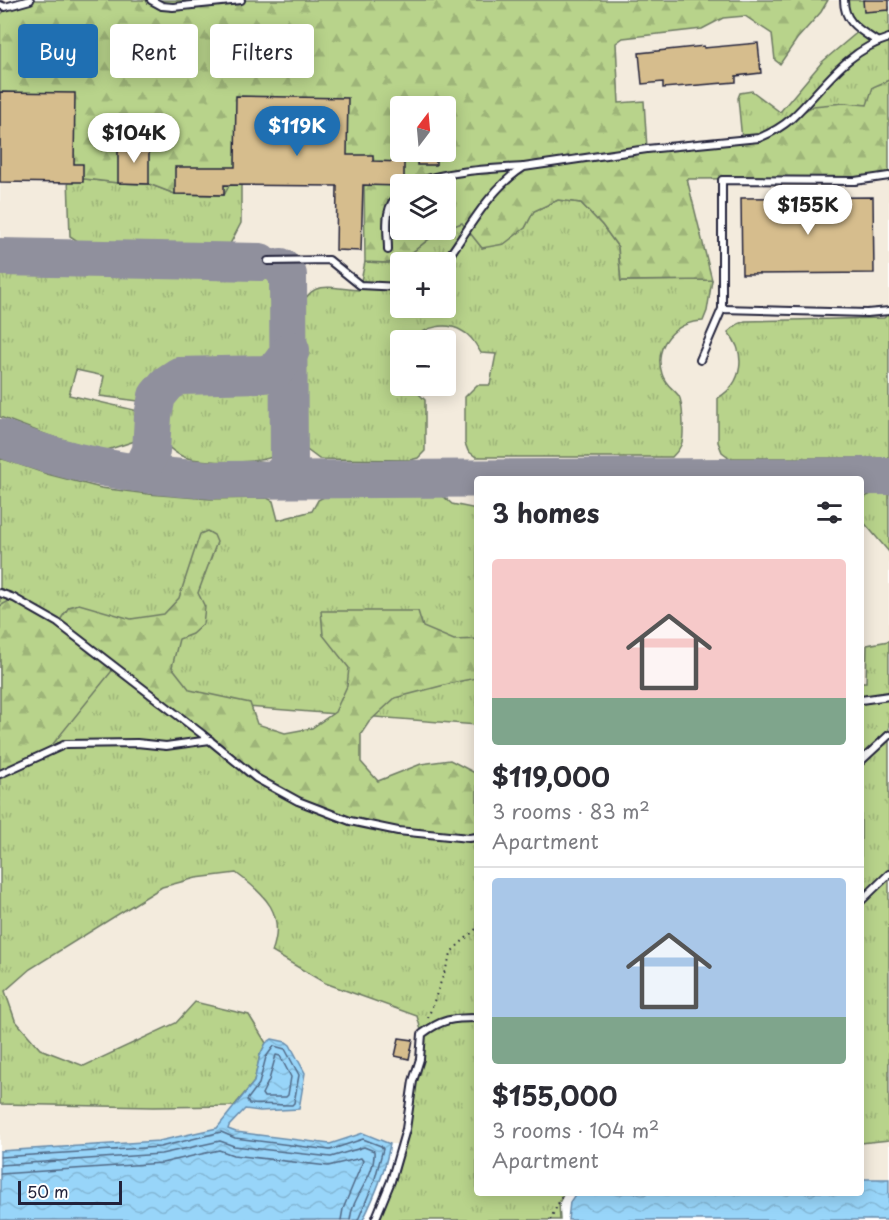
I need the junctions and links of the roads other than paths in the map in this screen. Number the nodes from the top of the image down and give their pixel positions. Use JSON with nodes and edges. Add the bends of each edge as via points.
{"nodes":[{"id":1,"x":30,"y":0,"type":"edge"},
{"id":2,"x":151,"y":0,"type":"edge"},
{"id":3,"x":241,"y":0,"type":"edge"},
{"id":4,"x":844,"y":0,"type":"edge"},
{"id":5,"x":0,"y":5,"type":"edge"},
{"id":6,"x":889,"y":38,"type":"edge"},
{"id":7,"x":878,"y":42,"type":"junction"},
{"id":8,"x":524,"y":166,"type":"junction"},
{"id":9,"x":456,"y":174,"type":"edge"},
{"id":10,"x":889,"y":176,"type":"edge"},
{"id":11,"x":390,"y":205,"type":"edge"},
{"id":12,"x":388,"y":250,"type":"dead end"},
{"id":13,"x":452,"y":252,"type":"edge"},
{"id":14,"x":268,"y":261,"type":"dead end"},
{"id":15,"x":390,"y":286,"type":"edge"},
{"id":16,"x":722,"y":309,"type":"junction"},
{"id":17,"x":889,"y":311,"type":"edge"},
{"id":18,"x":700,"y":360,"type":"dead end"},
{"id":19,"x":0,"y":593,"type":"edge"},
{"id":20,"x":889,"y":696,"type":"edge"},
{"id":21,"x":864,"y":700,"type":"edge"},
{"id":22,"x":889,"y":735,"type":"edge"},
{"id":23,"x":210,"y":740,"type":"junction"},
{"id":24,"x":864,"y":758,"type":"edge"},
{"id":25,"x":0,"y":774,"type":"edge"},
{"id":26,"x":474,"y":837,"type":"edge"},
{"id":27,"x":889,"y":874,"type":"edge"},
{"id":28,"x":864,"y":898,"type":"edge"},
{"id":29,"x":474,"y":1018,"type":"edge"},
{"id":30,"x":375,"y":1220,"type":"edge"}],
"edges":[{"from":1,"to":5,"type":"lane"},
{"from":2,"to":3,"type":"lane","via":[[173,7]]},
{"from":4,"to":7,"type":"lane","via":[[844,12],[850,21]]},
{"from":6,"to":7,"type":"lane"},
{"from":7,"to":8,"type":"lane","via":[[844,63],[790,120],[759,138]]},
{"from":8,"to":9,"type":"lane"},
{"from":8,"to":13,"type":"lane","via":[[496,189]]},
{"from":10,"to":16,"type":"lane","via":[[855,181],[722,180]]},
{"from":11,"to":12,"type":"lane"},
{"from":14,"to":15,"type":"lane","via":[[328,260],[360,285]]},
{"from":16,"to":17,"type":"lane"},
{"from":16,"to":18,"type":"lane"},
{"from":19,"to":23,"type":"lane","via":[[58,623]]},
{"from":20,"to":21,"type":"lane"},
{"from":22,"to":24,"type":"lane"},
{"from":23,"to":25,"type":"lane","via":[[166,746],[66,744]]},
{"from":23,"to":26,"type":"lane","via":[[256,778],[298,801],[350,821],[398,831]]},
{"from":27,"to":28,"type":"lane"},
{"from":29,"to":30,"type":"lane","via":[[450,1018],[422,1034],[406,1129]]}]}
